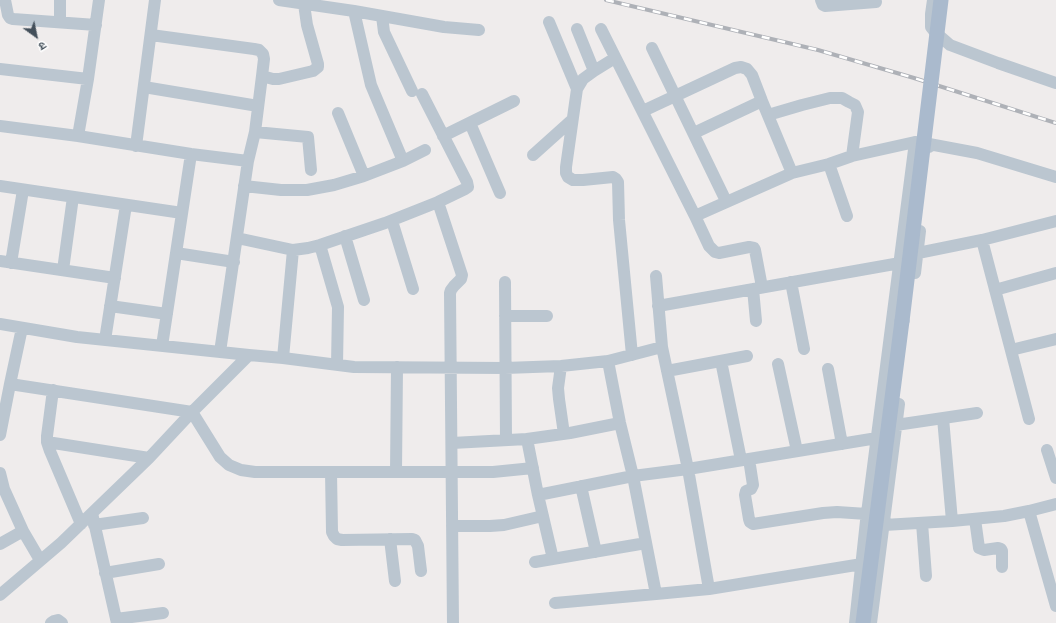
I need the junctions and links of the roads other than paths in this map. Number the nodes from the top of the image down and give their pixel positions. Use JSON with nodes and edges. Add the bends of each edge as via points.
{"nodes":[{"id":1,"x":4,"y":0,"type":"edge"},
{"id":2,"x":60,"y":0,"type":"edge"},
{"id":3,"x":100,"y":0,"type":"edge"},
{"id":4,"x":155,"y":0,"type":"edge"},
{"id":5,"x":279,"y":0,"type":"edge"},
{"id":6,"x":821,"y":0,"type":"edge"},
{"id":7,"x":933,"y":0,"type":"edge"},
{"id":8,"x":941,"y":0,"type":"edge"},
{"id":9,"x":948,"y":0,"type":"edge"},
{"id":10,"x":876,"y":2,"type":"dead end"},
{"id":11,"x":304,"y":4,"type":"junction"},
{"id":12,"x":354,"y":11,"type":"junction"},
{"id":13,"x":382,"y":16,"type":"junction"},
{"id":14,"x":60,"y":22,"type":"junction"},
{"id":15,"x":549,"y":22,"type":"dead end"},
{"id":16,"x":96,"y":25,"type":"junction"},
{"id":17,"x":577,"y":29,"type":"dead end"},
{"id":18,"x":601,"y":29,"type":"dead end"},
{"id":19,"x":479,"y":30,"type":"dead end"},
{"id":20,"x":151,"y":35,"type":"junction"},
{"id":21,"x":942,"y":39,"type":"junction"},
{"id":22,"x":652,"y":48,"type":"dead end"},
{"id":23,"x":616,"y":58,"type":"junction"},
{"id":24,"x":0,"y":69,"type":"edge"},
{"id":25,"x":594,"y":71,"type":"junction"},
{"id":26,"x":262,"y":76,"type":"junction"},
{"id":27,"x":88,"y":79,"type":"junction"},
{"id":28,"x":1056,"y":83,"type":"edge"},
{"id":29,"x":144,"y":87,"type":"junction"},
{"id":30,"x":577,"y":89,"type":"junction"},
{"id":31,"x":676,"y":96,"type":"junction"},
{"id":32,"x":514,"y":101,"type":"dead end"},
{"id":33,"x":762,"y":101,"type":"junction"},
{"id":34,"x":258,"y":106,"type":"junction"},
{"id":35,"x":643,"y":111,"type":"junction"},
{"id":36,"x":338,"y":113,"type":"dead end"},
{"id":37,"x":768,"y":115,"type":"junction"},
{"id":38,"x":572,"y":120,"type":"junction"},
{"id":39,"x":470,"y":123,"type":"junction"},
{"id":40,"x":0,"y":126,"type":"edge"},
{"id":41,"x":254,"y":132,"type":"junction"},
{"id":42,"x":694,"y":134,"type":"junction"},
{"id":43,"x":78,"y":136,"type":"junction"},
{"id":44,"x":443,"y":136,"type":"junction"},
{"id":45,"x":915,"y":142,"type":"junction"},
{"id":46,"x":929,"y":144,"type":"junction"},
{"id":47,"x":136,"y":146,"type":"junction"},
{"id":48,"x":425,"y":150,"type":"dead end"},
{"id":49,"x":191,"y":154,"type":"junction"},
{"id":50,"x":533,"y":155,"type":"dead end"},
{"id":51,"x":852,"y":156,"type":"junction"},
{"id":52,"x":248,"y":160,"type":"junction"},
{"id":53,"x":403,"y":160,"type":"junction"},
{"id":54,"x":829,"y":164,"type":"junction"},
{"id":55,"x":311,"y":170,"type":"dead end"},
{"id":56,"x":792,"y":172,"type":"junction"},
{"id":57,"x":364,"y":176,"type":"junction"},
{"id":58,"x":1056,"y":177,"type":"edge"},
{"id":59,"x":0,"y":186,"type":"edge"},
{"id":60,"x":244,"y":186,"type":"junction"},
{"id":61,"x":23,"y":190,"type":"junction"},
{"id":62,"x":500,"y":193,"type":"dead end"},
{"id":63,"x":73,"y":197,"type":"junction"},
{"id":64,"x":726,"y":201,"type":"junction"},
{"id":65,"x":438,"y":202,"type":"junction"},
{"id":66,"x":126,"y":205,"type":"junction"},
{"id":67,"x":182,"y":213,"type":"junction"},
{"id":68,"x":695,"y":216,"type":"junction"},
{"id":69,"x":847,"y":216,"type":"dead end"},
{"id":70,"x":392,"y":220,"type":"junction"},
{"id":71,"x":1056,"y":221,"type":"edge"},
{"id":72,"x":345,"y":236,"type":"junction"},
{"id":73,"x":237,"y":238,"type":"junction"},
{"id":74,"x":982,"y":240,"type":"junction"},
{"id":75,"x":320,"y":245,"type":"junction"},
{"id":76,"x":293,"y":250,"type":"junction"},
{"id":77,"x":176,"y":253,"type":"junction"},
{"id":78,"x":918,"y":253,"type":"junction"},
{"id":79,"x":6,"y":262,"type":"edge"},
{"id":80,"x":234,"y":262,"type":"junction"},
{"id":81,"x":900,"y":263,"type":"junction"},
{"id":82,"x":916,"y":266,"type":"junction"},
{"id":83,"x":63,"y":270,"type":"junction"},
{"id":84,"x":1056,"y":273,"type":"edge"},
{"id":85,"x":656,"y":276,"type":"dead end"},
{"id":86,"x":115,"y":278,"type":"junction"},
{"id":87,"x":505,"y":282,"type":"dead end"},
{"id":88,"x":791,"y":282,"type":"junction"},
{"id":89,"x":757,"y":288,"type":"junction"},
{"id":90,"x":413,"y":289,"type":"dead end"},
{"id":91,"x":995,"y":290,"type":"junction"},
{"id":92,"x":364,"y":300,"type":"dead end"},
{"id":93,"x":110,"y":306,"type":"junction"},
{"id":94,"x":658,"y":306,"type":"junction"},
{"id":95,"x":167,"y":314,"type":"junction"},
{"id":96,"x":505,"y":316,"type":"junction"},
{"id":97,"x":547,"y":316,"type":"dead end"},
{"id":98,"x":756,"y":321,"type":"dead end"},
{"id":99,"x":0,"y":324,"type":"edge"},
{"id":100,"x":22,"y":328,"type":"junction"},
{"id":101,"x":1056,"y":339,"type":"edge"},
{"id":102,"x":105,"y":340,"type":"junction"},
{"id":103,"x":162,"y":346,"type":"junction"},
{"id":104,"x":662,"y":347,"type":"junction"},
{"id":105,"x":804,"y":349,"type":"dead end"},
{"id":106,"x":1011,"y":350,"type":"junction"},
{"id":107,"x":220,"y":352,"type":"junction"},
{"id":108,"x":249,"y":355,"type":"junction"},
{"id":109,"x":632,"y":355,"type":"junction"},
{"id":110,"x":747,"y":356,"type":"dead end"},
{"id":111,"x":283,"y":358,"type":"junction"},
{"id":112,"x":608,"y":361,"type":"junction"},
{"id":113,"x":721,"y":361,"type":"junction"},
{"id":114,"x":778,"y":364,"type":"dead end"},
{"id":115,"x":337,"y":365,"type":"junction"},
{"id":116,"x":560,"y":366,"type":"junction"},
{"id":117,"x":397,"y":367,"type":"junction"},
{"id":118,"x":450,"y":367,"type":"junction"},
{"id":119,"x":505,"y":368,"type":"junction"},
{"id":120,"x":828,"y":369,"type":"dead end"},
{"id":121,"x":667,"y":371,"type":"junction"},
{"id":122,"x":10,"y":384,"type":"junction"},
{"id":123,"x":53,"y":390,"type":"junction"},
{"id":124,"x":192,"y":412,"type":"junction"},
{"id":125,"x":977,"y":413,"type":"dead end"},
{"id":126,"x":943,"y":418,"type":"junction"},
{"id":127,"x":1029,"y":420,"type":"dead end"},
{"id":128,"x":620,"y":423,"type":"junction"},
{"id":129,"x":896,"y":424,"type":"junction"},
{"id":130,"x":564,"y":434,"type":"junction"},
{"id":131,"x":0,"y":435,"type":"edge"},
{"id":132,"x":877,"y":438,"type":"junction"},
{"id":133,"x":527,"y":439,"type":"junction"},
{"id":134,"x":506,"y":440,"type":"junction"},
{"id":135,"x":48,"y":442,"type":"junction"},
{"id":136,"x":452,"y":443,"type":"junction"},
{"id":137,"x":842,"y":444,"type":"junction"},
{"id":138,"x":1047,"y":450,"type":"dead end"},
{"id":139,"x":796,"y":451,"type":"junction"},
{"id":140,"x":150,"y":458,"type":"junction"},
{"id":141,"x":745,"y":459,"type":"junction"},
{"id":142,"x":533,"y":468,"type":"junction"},
{"id":143,"x":688,"y":469,"type":"junction"},
{"id":144,"x":331,"y":472,"type":"junction"},
{"id":145,"x":396,"y":472,"type":"junction"},
{"id":146,"x":452,"y":472,"type":"junction"},
{"id":147,"x":0,"y":474,"type":"edge"},
{"id":148,"x":633,"y":476,"type":"junction"},
{"id":149,"x":1056,"y":478,"type":"edge"},
{"id":150,"x":581,"y":486,"type":"junction"},
{"id":151,"x":538,"y":495,"type":"junction"},
{"id":152,"x":1056,"y":504,"type":"edge"},
{"id":153,"x":1029,"y":511,"type":"junction"},
{"id":154,"x":867,"y":514,"type":"junction"},
{"id":155,"x":543,"y":516,"type":"junction"},
{"id":156,"x":143,"y":518,"type":"dead end"},
{"id":157,"x":93,"y":519,"type":"junction"},
{"id":158,"x":975,"y":519,"type":"junction"},
{"id":159,"x":952,"y":521,"type":"junction"},
{"id":160,"x":922,"y":523,"type":"junction"},
{"id":161,"x":81,"y":524,"type":"junction"},
{"id":162,"x":452,"y":526,"type":"junction"},
{"id":163,"x":884,"y":526,"type":"junction"},
{"id":164,"x":23,"y":531,"type":"junction"},
{"id":165,"x":390,"y":539,"type":"junction"},
{"id":166,"x":646,"y":543,"type":"junction"},
{"id":167,"x":0,"y":544,"type":"edge"},
{"id":168,"x":596,"y":552,"type":"junction"},
{"id":169,"x":553,"y":559,"type":"junction"},
{"id":170,"x":40,"y":560,"type":"junction"},
{"id":171,"x":535,"y":562,"type":"dead end"},
{"id":172,"x":159,"y":564,"type":"dead end"},
{"id":173,"x":862,"y":564,"type":"junction"},
{"id":174,"x":1002,"y":567,"type":"dead end"},
{"id":175,"x":421,"y":571,"type":"dead end"},
{"id":176,"x":106,"y":573,"type":"junction"},
{"id":177,"x":926,"y":576,"type":"dead end"},
{"id":178,"x":395,"y":581,"type":"dead end"},
{"id":179,"x":708,"y":588,"type":"junction"},
{"id":180,"x":656,"y":594,"type":"junction"},
{"id":181,"x":0,"y":595,"type":"edge"},
{"id":182,"x":555,"y":603,"type":"dead end"},
{"id":183,"x":1056,"y":606,"type":"edge"},
{"id":184,"x":163,"y":613,"type":"dead end"},
{"id":185,"x":117,"y":621,"type":"edge"},
{"id":186,"x":51,"y":623,"type":"edge"},
{"id":187,"x":62,"y":623,"type":"edge"},
{"id":188,"x":452,"y":623,"type":"edge"},
{"id":189,"x":855,"y":623,"type":"edge"},
{"id":190,"x":863,"y":623,"type":"edge"},
{"id":191,"x":872,"y":623,"type":"edge"}],
"edges":[{"from":1,"to":14,"type":"street","via":[[10,18]]},
{"from":2,"to":14,"type":"street"},
{"from":3,"to":16,"type":"street"},
{"from":4,"to":20,"type":"street"},
{"from":5,"to":11,"type":"street"},
{"from":6,"to":10,"type":"street","via":[[825,6]]},
{"from":7,"to":21,"type":"street","via":[[931,27]]},
{"from":8,"to":190,"type":"main road","bridge":true},
{"from":9,"to":21,"type":"street"},
{"from":11,"to":12,"type":"street"},
{"from":11,"to":26,"type":"street","via":[[318,67],[313,71],[279,79]]},
{"from":12,"to":13,"type":"street"},
{"from":12,"to":53,"type":"street","via":[[371,85]]},
{"from":13,"to":19,"type":"street","via":[[444,27]]},
{"from":13,"to":44,"type":"street","via":[[384,32]]},
{"from":14,"to":16,"type":"street"},
{"from":15,"to":30,"type":"street"},
{"from":16,"to":27,"type":"street"},
{"from":17,"to":25,"type":"street"},
{"from":18,"to":23,"type":"street"},
{"from":20,"to":26,"type":"street","via":[[254,48],[263,54]]},
{"from":20,"to":29,"type":"street"},
{"from":21,"to":28,"type":"street","via":[[950,45]]},
{"from":22,"to":31,"type":"street"},
{"from":23,"to":25,"type":"street"},
{"from":23,"to":35,"type":"street"},
{"from":24,"to":27,"type":"street"},
{"from":25,"to":30,"type":"street"},
{"from":26,"to":34,"type":"street"},
{"from":27,"to":43,"type":"street"},
{"from":29,"to":34,"type":"street"},
{"from":29,"to":47,"type":"street"},
{"from":30,"to":38,"type":"street"},
{"from":31,"to":33,"type":"street","via":[[742,67],[752,75]]},
{"from":31,"to":35,"type":"street"},
{"from":31,"to":42,"type":"street"},
{"from":32,"to":39,"type":"street"},
{"from":33,"to":37,"type":"street"},
{"from":33,"to":42,"type":"street"},
{"from":34,"to":41,"type":"street"},
{"from":35,"to":68,"type":"street"},
{"from":36,"to":57,"type":"street"},
{"from":37,"to":51,"type":"street","via":[[830,98],[842,98],[855,105],[858,112]]},
{"from":37,"to":56,"type":"street"},
{"from":38,"to":50,"type":"street"},
{"from":38,"to":109,"type":"street","via":[[566,167],[568,177],[573,180],[613,177],[618,182],[619,220]]},
{"from":39,"to":44,"type":"street"},
{"from":39,"to":62,"type":"street"},
{"from":40,"to":43,"type":"street"},
{"from":41,"to":52,"type":"street"},
{"from":41,"to":55,"type":"street","via":[[308,137]]},
{"from":42,"to":64,"type":"street"},
{"from":43,"to":47,"type":"street"},
{"from":44,"to":65,"type":"street","via":[[468,187]]},
{"from":45,"to":46,"type":"street"},
{"from":45,"to":51,"type":"street"},
{"from":45,"to":81,"type":"street"},
{"from":46,"to":58,"type":"street","via":[[978,152]]},
{"from":46,"to":78,"type":"street"},
{"from":47,"to":49,"type":"street"},
{"from":48,"to":53,"type":"street"},
{"from":49,"to":52,"type":"street"},
{"from":49,"to":67,"type":"street"},
{"from":51,"to":54,"type":"street"},
{"from":52,"to":60,"type":"street"},
{"from":53,"to":57,"type":"street"},
{"from":54,"to":56,"type":"street"},
{"from":54,"to":69,"type":"street"},
{"from":56,"to":64,"type":"street"},
{"from":57,"to":60,"type":"street","via":[[308,190]]},
{"from":59,"to":61,"type":"street"},
{"from":60,"to":73,"type":"street"},
{"from":61,"to":63,"type":"street"},
{"from":61,"to":79,"type":"street"},
{"from":63,"to":66,"type":"street"},
{"from":63,"to":83,"type":"street"},
{"from":64,"to":68,"type":"street"},
{"from":65,"to":70,"type":"street"},
{"from":65,"to":118,"type":"street","via":[[462,275],[451,290]]},
{"from":66,"to":67,"type":"street"},
{"from":66,"to":86,"type":"street"},
{"from":67,"to":77,"type":"street"},
{"from":68,"to":89,"type":"street","via":[[709,246],[715,252],[749,247],[756,250]]},
{"from":70,"to":72,"type":"street"},
{"from":70,"to":90,"type":"street"},
{"from":71,"to":74,"type":"street"},
{"from":72,"to":75,"type":"street"},
{"from":72,"to":92,"type":"street"},
{"from":73,"to":76,"type":"street"},
{"from":73,"to":80,"type":"street"},
{"from":74,"to":78,"type":"street"},
{"from":74,"to":91,"type":"street"},
{"from":75,"to":76,"type":"street"},
{"from":75,"to":115,"type":"street","via":[[338,307]]},
{"from":76,"to":111,"type":"street"},
{"from":77,"to":80,"type":"street"},
{"from":77,"to":95,"type":"street"},
{"from":78,"to":82,"type":"street"},
{"from":79,"to":83,"type":"street"},
{"from":80,"to":107,"type":"street"},
{"from":81,"to":82,"type":"street"},
{"from":81,"to":88,"type":"street"},
{"from":81,"to":132,"type":"street"},
{"from":82,"to":129,"type":"street"},
{"from":83,"to":86,"type":"street"},
{"from":84,"to":91,"type":"street"},
{"from":85,"to":94,"type":"street"},
{"from":86,"to":93,"type":"street"},
{"from":87,"to":96,"type":"street"},
{"from":88,"to":89,"type":"street"},
{"from":88,"to":105,"type":"street"},
{"from":89,"to":94,"type":"street"},
{"from":89,"to":98,"type":"street"},
{"from":91,"to":106,"type":"street"},
{"from":93,"to":95,"type":"street"},
{"from":93,"to":102,"type":"street"},
{"from":94,"to":104,"type":"street"},
{"from":95,"to":103,"type":"street"},
{"from":96,"to":97,"type":"street"},
{"from":96,"to":119,"type":"street"},
{"from":99,"to":100,"type":"street"},
{"from":100,"to":102,"type":"street"},
{"from":100,"to":122,"type":"street"},
{"from":101,"to":106,"type":"street"},
{"from":102,"to":103,"type":"street"},
{"from":103,"to":107,"type":"street"},
{"from":104,"to":109,"type":"street"},
{"from":104,"to":121,"type":"street"},
{"from":106,"to":127,"type":"street"},
{"from":107,"to":108,"type":"street"},
{"from":108,"to":111,"type":"street"},
{"from":108,"to":124,"type":"street"},
{"from":109,"to":112,"type":"street"},
{"from":110,"to":113,"type":"street"},
{"from":111,"to":115,"type":"street"},
{"from":112,"to":116,"type":"street"},
{"from":112,"to":128,"type":"street"},
{"from":113,"to":121,"type":"street"},
{"from":113,"to":141,"type":"street"},
{"from":114,"to":139,"type":"street"},
{"from":115,"to":117,"type":"street"},
{"from":116,"to":119,"type":"street"},
{"from":116,"to":130,"type":"street","via":[[558,388]]},
{"from":117,"to":118,"type":"street"},
{"from":117,"to":145,"type":"street"},
{"from":118,"to":119,"type":"street"},
{"from":118,"to":136,"type":"street"},
{"from":119,"to":134,"type":"street"},
{"from":120,"to":137,"type":"street"},
{"from":121,"to":143,"type":"street"},
{"from":122,"to":123,"type":"street"},
{"from":122,"to":131,"type":"street"},
{"from":123,"to":124,"type":"street"},
{"from":123,"to":135,"type":"street"},
{"from":124,"to":140,"type":"street"},
{"from":124,"to":144,"type":"street","via":[[212,446],[229,465],[255,472]]},
{"from":125,"to":126,"type":"street"},
{"from":126,"to":129,"type":"street"},
{"from":126,"to":159,"type":"street"},
{"from":128,"to":130,"type":"street"},
{"from":128,"to":148,"type":"street"},
{"from":129,"to":163,"type":"street"},
{"from":130,"to":133,"type":"street"},
{"from":132,"to":137,"type":"street"},
{"from":132,"to":154,"type":"street"},
{"from":133,"to":134,"type":"street"},
{"from":133,"to":142,"type":"street"},
{"from":134,"to":136,"type":"street"},
{"from":135,"to":140,"type":"street"},
{"from":135,"to":161,"type":"street"},
{"from":136,"to":146,"type":"street"},
{"from":137,"to":139,"type":"street"},
{"from":138,"to":149,"type":"street"},
{"from":139,"to":141,"type":"street"},
{"from":140,"to":157,"type":"street"},
{"from":141,"to":143,"type":"street"},
{"from":141,"to":154,"type":"street","via":[[753,485],[745,495],[749,519],[753,524],[823,512]]},
{"from":142,"to":146,"type":"street","via":[[493,472]]},
{"from":142,"to":151,"type":"street"},
{"from":143,"to":148,"type":"street"},
{"from":143,"to":179,"type":"street"},
{"from":144,"to":145,"type":"street"},
{"from":144,"to":165,"type":"street","via":[[334,536],[342,540]]},
{"from":145,"to":146,"type":"street"},
{"from":146,"to":162,"type":"street"},
{"from":147,"to":164,"type":"street"},
{"from":148,"to":150,"type":"street"},
{"from":148,"to":166,"type":"street"},
{"from":150,"to":151,"type":"street"},
{"from":150,"to":168,"type":"street"},
{"from":151,"to":155,"type":"street"},
{"from":152,"to":153,"type":"street"},
{"from":153,"to":158,"type":"street"},
{"from":153,"to":183,"type":"street"},
{"from":154,"to":173,"type":"street"},
{"from":155,"to":162,"type":"street","via":[[504,525]]},
{"from":155,"to":169,"type":"street"},
{"from":156,"to":157,"type":"street"},
{"from":157,"to":161,"type":"street"},
{"from":157,"to":176,"type":"street"},
{"from":158,"to":159,"type":"street"},
{"from":158,"to":174,"type":"street","via":[[979,548],[1001,550]]},
{"from":159,"to":160,"type":"street"},
{"from":160,"to":163,"type":"street"},
{"from":160,"to":177,"type":"street"},
{"from":161,"to":170,"type":"street"},
{"from":162,"to":188,"type":"street"},
{"from":163,"to":191,"type":"street"},
{"from":164,"to":167,"type":"street"},
{"from":164,"to":170,"type":"street"},
{"from":165,"to":175,"type":"street","via":[[414,540],[418,546]]},
{"from":165,"to":178,"type":"street"},
{"from":166,"to":168,"type":"street"},
{"from":166,"to":180,"type":"street"},
{"from":168,"to":169,"type":"street"},
{"from":169,"to":171,"type":"street"},
{"from":170,"to":181,"type":"street"},
{"from":172,"to":176,"type":"street"},
{"from":173,"to":179,"type":"street"},
{"from":173,"to":189,"type":"street"},
{"from":176,"to":185,"type":"street"},
{"from":179,"to":180,"type":"street"},
{"from":180,"to":182,"type":"street"},
{"from":184,"to":185,"type":"street"},
{"from":186,"to":187,"type":"street","via":[[58,620]]}]}
